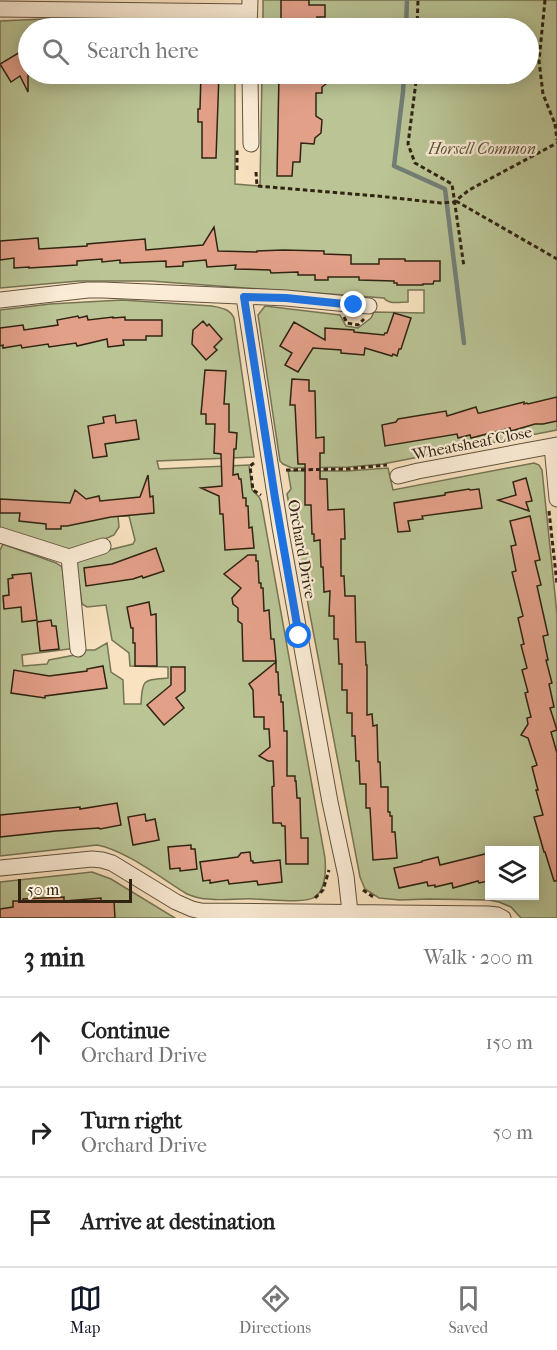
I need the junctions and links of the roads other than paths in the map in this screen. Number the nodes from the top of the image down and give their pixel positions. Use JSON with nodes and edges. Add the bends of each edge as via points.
{"nodes":[{"id":1,"x":249,"y":6,"type":"edge"},
{"id":2,"x":0,"y":9,"type":"edge"},
{"id":3,"x":250,"y":84,"type":"edge"},
{"id":4,"x":251,"y":144,"type":"dead end"},
{"id":5,"x":244,"y":297,"type":"junction"},
{"id":6,"x":0,"y":300,"type":"edge"},
{"id":7,"x":359,"y":308,"type":"dead end"},
{"id":8,"x":554,"y":446,"type":"edge"},
{"id":9,"x":398,"y":476,"type":"dead end"},
{"id":10,"x":553,"y":504,"type":"edge"},
{"id":11,"x":0,"y":535,"type":"edge"},
{"id":12,"x":103,"y":546,"type":"dead end"},
{"id":13,"x":69,"y":558,"type":"junction"},
{"id":14,"x":78,"y":649,"type":"dead end"},
{"id":15,"x":0,"y":868,"type":"edge"},
{"id":16,"x":350,"y":912,"type":"junction"},
{"id":17,"x":503,"y":918,"type":"edge"}],
"edges":[{"from":1,"to":2,"type":"street"},
{"from":3,"to":4,"type":"street"},
{"from":5,"to":6,"type":"street","via":[[90,290]]},
{"from":5,"to":7,"type":"street","via":[[286,298]]},
{"from":5,"to":16,"type":"street","name":"Orchard Drive","via":[[280,527]]},
{"from":8,"to":9,"type":"street","name":"Wheatsheaf Close"},
{"from":8,"to":10,"type":"street","name":"Wheatsheaf Close"},
{"from":11,"to":13,"type":"street"},
{"from":12,"to":13,"type":"street"},
{"from":13,"to":14,"type":"street"},
{"from":15,"to":16,"type":"street","via":[[102,860],[176,902],[201,911]]},
{"from":16,"to":17,"type":"street","via":[[488,914]]}]}
